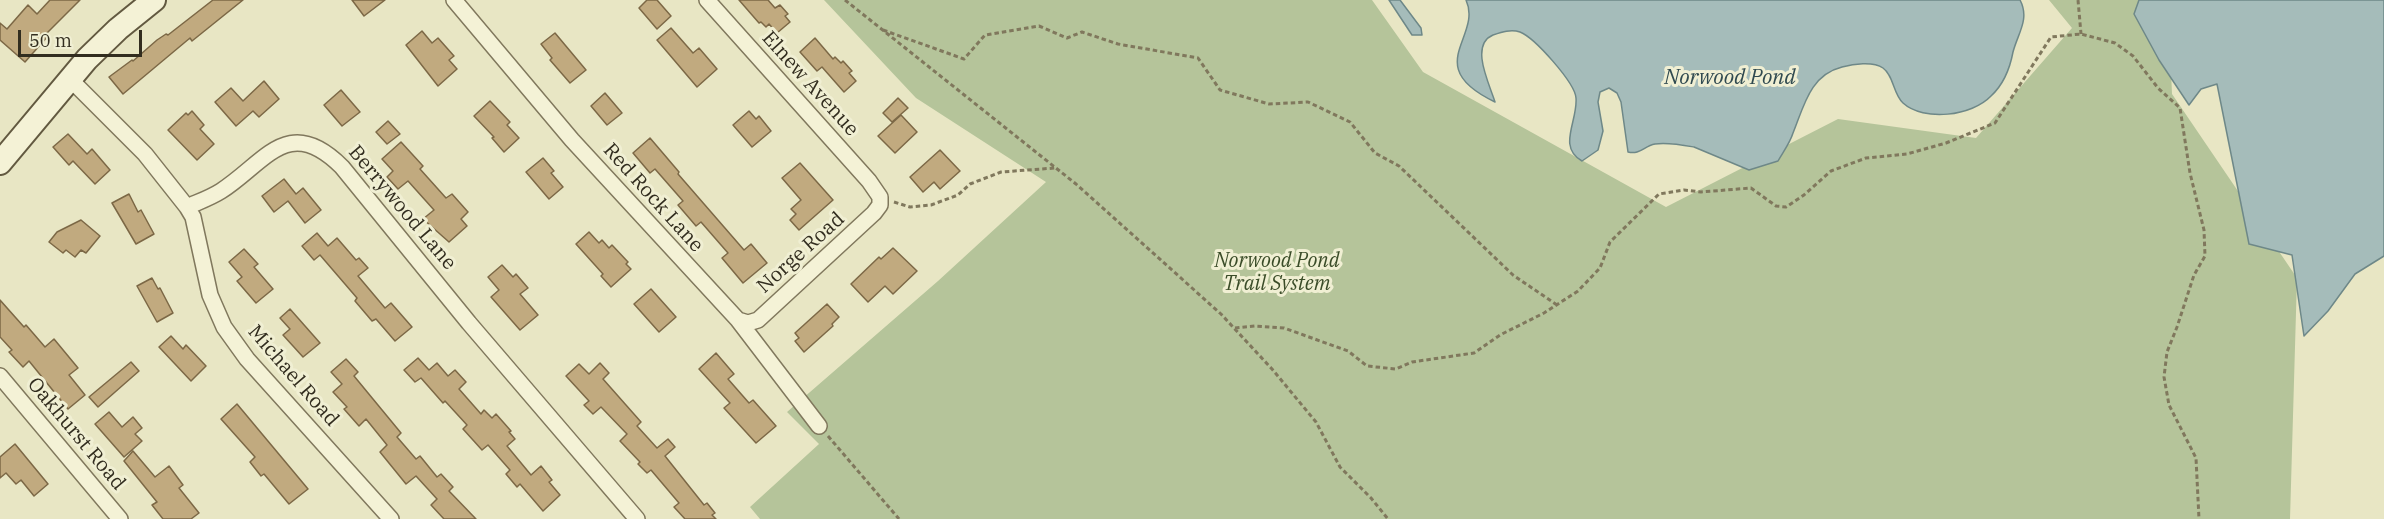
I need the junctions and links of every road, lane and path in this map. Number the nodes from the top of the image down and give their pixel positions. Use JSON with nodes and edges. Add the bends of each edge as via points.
{"nodes":[{"id":1,"x":154,"y":0,"type":"edge"},
{"id":2,"x":454,"y":0,"type":"edge"},
{"id":3,"x":707,"y":0,"type":"edge"},
{"id":4,"x":845,"y":0,"type":"edge"},
{"id":5,"x":2078,"y":0,"type":"edge"},
{"id":6,"x":883,"y":30,"type":"junction"},
{"id":7,"x":2081,"y":34,"type":"junction"},
{"id":8,"x":70,"y":79,"type":"junction"},
{"id":9,"x":0,"y":163,"type":"edge"},
{"id":10,"x":1056,"y":168,"type":"junction"},
{"id":11,"x":880,"y":197,"type":"junction"},
{"id":12,"x":187,"y":207,"type":"junction"},
{"id":13,"x":1557,"y":305,"type":"junction"},
{"id":14,"x":738,"y":320,"type":"junction"},
{"id":15,"x":1235,"y":328,"type":"junction"},
{"id":16,"x":0,"y":376,"type":"edge"},
{"id":17,"x":819,"y":426,"type":"joint"},
{"id":18,"x":120,"y":519,"type":"edge"},
{"id":19,"x":391,"y":519,"type":"edge"},
{"id":20,"x":637,"y":519,"type":"edge"},
{"id":21,"x":899,"y":519,"type":"edge"},
{"id":22,"x":1388,"y":519,"type":"edge"},
{"id":23,"x":2199,"y":519,"type":"edge"}],
"edges":[{"from":1,"to":8,"type":"main road","via":[[118,29]]},
{"from":2,"to":14,"type":"street","name":"Red Rock Lane","via":[[572,140]]},
{"from":3,"to":11,"type":"street","name":"Elnew Avenue"},
{"from":4,"to":6,"type":"path"},
{"from":5,"to":7,"type":"path"},
{"from":6,"to":10,"type":"path"},
{"from":6,"to":13,"type":"path","via":[[964,59],[984,35],[1039,26],[1067,38],[1082,32],[1118,44],[1198,58],[1220,90],[1269,104],[1308,102],[1350,122],[1375,153],[1399,166],[1513,275]]},
{"from":7,"to":13,"type":"path","via":[[2051,37],[1995,123],[1947,143],[1907,154],[1866,158],[1831,171],[1786,207],[1776,206],[1750,188],[1659,194],[1610,242],[1600,268],[1578,291]]},
{"from":7,"to":23,"type":"path","via":[[2115,44],[2133,56],[2180,108],[2204,230],[2205,256],[2193,275],[2167,352],[2164,377],[2169,405],[2196,458]]},
{"from":8,"to":9,"type":"main road"},
{"from":8,"to":12,"type":"street","via":[[146,154]]},
{"from":10,"to":11,"type":"path","via":[[1001,172],[970,183],[958,195],[931,205],[910,207]]},
{"from":10,"to":15,"type":"path"},
{"from":11,"to":14,"type":"street","name":"Norge Road","via":[[880,205],[862,226],[758,320]]},
{"from":12,"to":19,"type":"street","name":"Michael Road","via":[[193,217],[210,295],[224,327],[247,359]]},
{"from":12,"to":20,"type":"street","name":"Berrywood Lane","via":[[220,192],[278,147],[306,144],[327,151]]},
{"from":13,"to":15,"type":"path","via":[[1474,353],[1412,362],[1396,369],[1367,366],[1348,351],[1284,328]]},
{"from":14,"to":17,"type":"street","name":"Red Rock Lane"},
{"from":15,"to":22,"type":"path","via":[[1316,422],[1340,467]]},
{"from":16,"to":18,"type":"street","name":"Oakhurst Road"},
{"from":17,"to":21,"type":"path"}]}
